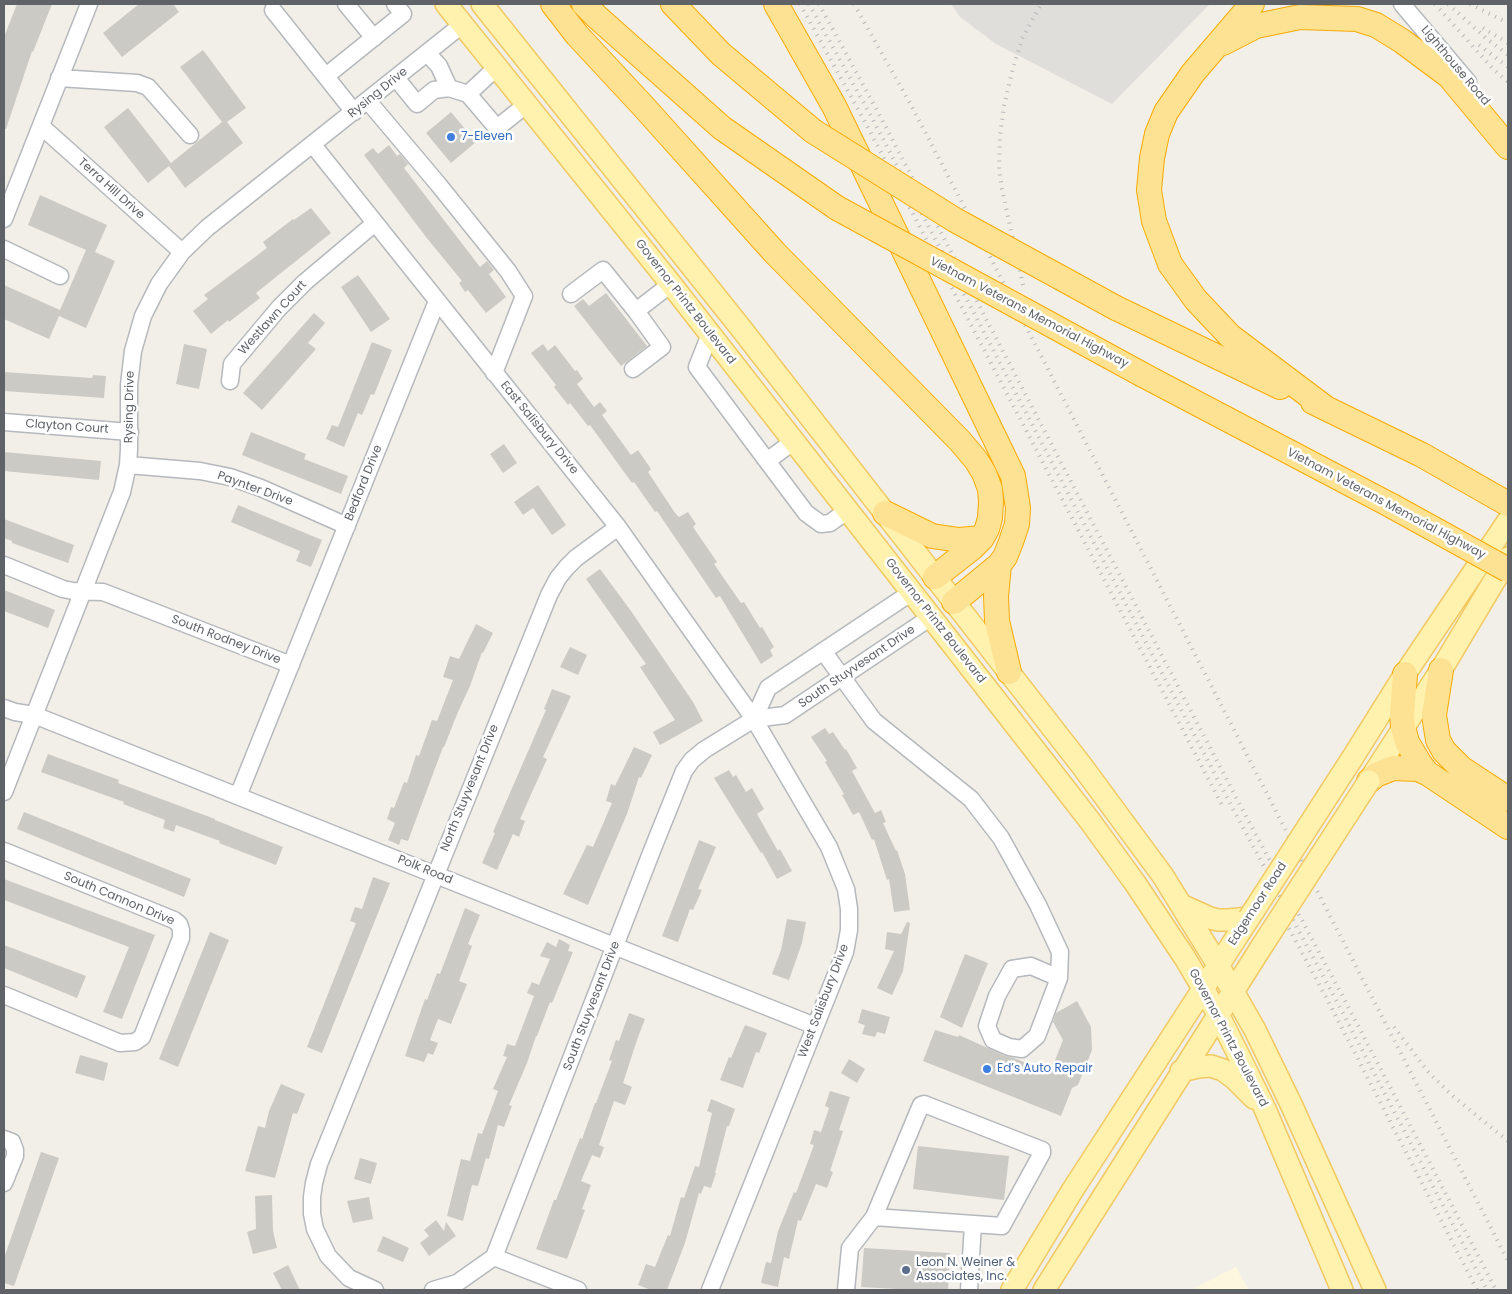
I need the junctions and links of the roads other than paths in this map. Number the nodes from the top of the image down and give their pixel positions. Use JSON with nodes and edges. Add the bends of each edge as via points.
{"nodes":[{"id":1,"x":89,"y":4,"type":"edge"},
{"id":2,"x":346,"y":4,"type":"edge"},
{"id":3,"x":395,"y":4,"type":"edge"},
{"id":4,"x":446,"y":4,"type":"edge"},
{"id":5,"x":552,"y":4,"type":"edge"},
{"id":6,"x":584,"y":4,"type":"edge"},
{"id":7,"x":674,"y":4,"type":"edge"},
{"id":8,"x":776,"y":4,"type":"edge"},
{"id":9,"x":1252,"y":4,"type":"edge"},
{"id":10,"x":1402,"y":4,"type":"edge"},
{"id":11,"x":483,"y":5,"type":"edge"},
{"id":12,"x":273,"y":10,"type":"dead end"},
{"id":13,"x":463,"y":24,"type":"junction"},
{"id":14,"x":374,"y":38,"type":"junction"},
{"id":15,"x":1215,"y":47,"type":"junction"},
{"id":16,"x":427,"y":53,"type":"junction"},
{"id":17,"x":497,"y":67,"type":"junction"},
{"id":18,"x":326,"y":76,"type":"junction"},
{"id":19,"x":59,"y":78,"type":"junction"},
{"id":20,"x":396,"y":78,"type":"junction"},
{"id":21,"x":449,"y":88,"type":"junction"},
{"id":22,"x":468,"y":94,"type":"junction"},
{"id":23,"x":368,"y":101,"type":"junction"},
{"id":24,"x":527,"y":104,"type":"junction"},
{"id":25,"x":354,"y":112,"type":"junction"},
{"id":26,"x":41,"y":126,"type":"junction"},
{"id":27,"x":1508,"y":129,"type":"edge"},
{"id":28,"x":190,"y":135,"type":"dead end"},
{"id":29,"x":313,"y":145,"type":"junction"},
{"id":30,"x":1508,"y":147,"type":"edge"},
{"id":31,"x":4,"y":219,"type":"edge"},
{"id":32,"x":375,"y":223,"type":"junction"},
{"id":33,"x":4,"y":249,"type":"edge"},
{"id":34,"x":182,"y":252,"type":"junction"},
{"id":35,"x":60,"y":276,"type":"dead end"},
{"id":36,"x":671,"y":284,"type":"junction"},
{"id":37,"x":571,"y":294,"type":"dead end"},
{"id":38,"x":437,"y":301,"type":"junction"},
{"id":39,"x":636,"y":311,"type":"junction"},
{"id":40,"x":740,"y":327,"type":"junction"},
{"id":41,"x":710,"y":334,"type":"junction"},
{"id":42,"x":633,"y":369,"type":"dead end"},
{"id":43,"x":494,"y":372,"type":"junction"},
{"id":44,"x":230,"y":381,"type":"dead end"},
{"id":45,"x":1327,"y":409,"type":"junction"},
{"id":46,"x":4,"y":422,"type":"edge"},
{"id":47,"x":130,"y":432,"type":"junction"},
{"id":48,"x":794,"y":441,"type":"junction"},
{"id":49,"x":767,"y":461,"type":"junction"},
{"id":50,"x":128,"y":464,"type":"junction"},
{"id":51,"x":1508,"y":504,"type":"edge"},
{"id":52,"x":848,"y":510,"type":"junction"},
{"id":53,"x":885,"y":513,"type":"junction"},
{"id":54,"x":1508,"y":521,"type":"edge"},
{"id":55,"x":347,"y":526,"type":"junction"},
{"id":56,"x":618,"y":528,"type":"junction"},
{"id":57,"x":982,"y":538,"type":"junction"},
{"id":58,"x":1508,"y":558,"type":"edge"},
{"id":59,"x":4,"y":565,"type":"edge"},
{"id":60,"x":999,"y":565,"type":"junction"},
{"id":61,"x":1508,"y":570,"type":"edge"},
{"id":62,"x":934,"y":577,"type":"junction"},
{"id":63,"x":84,"y":592,"type":"junction"},
{"id":64,"x":912,"y":592,"type":"junction"},
{"id":65,"x":954,"y":602,"type":"junction"},
{"id":66,"x":931,"y":617,"type":"junction"},
{"id":67,"x":824,"y":651,"type":"junction"},
{"id":68,"x":291,"y":665,"type":"junction"},
{"id":69,"x":1441,"y":670,"type":"junction"},
{"id":70,"x":1009,"y":672,"type":"junction"},
{"id":71,"x":1405,"y":674,"type":"junction"},
{"id":72,"x":842,"y":677,"type":"junction"},
{"id":73,"x":4,"y":708,"type":"edge"},
{"id":74,"x":34,"y":715,"type":"junction"},
{"id":75,"x":754,"y":719,"type":"junction"},
{"id":76,"x":1403,"y":727,"type":"junction"},
{"id":77,"x":1427,"y":773,"type":"junction"},
{"id":78,"x":1369,"y":781,"type":"junction"},
{"id":79,"x":4,"y":792,"type":"edge"},
{"id":80,"x":238,"y":796,"type":"junction"},
{"id":81,"x":1508,"y":799,"type":"edge"},
{"id":82,"x":1508,"y":826,"type":"edge"},
{"id":83,"x":4,"y":851,"type":"edge"},
{"id":84,"x":435,"y":874,"type":"junction"},
{"id":85,"x":1181,"y":905,"type":"junction"},
{"id":86,"x":1249,"y":918,"type":"junction"},
{"id":87,"x":615,"y":946,"type":"junction"},
{"id":88,"x":1218,"y":965,"type":"junction"},
{"id":89,"x":1059,"y":978,"type":"junction"},
{"id":90,"x":1204,"y":988,"type":"junction"},
{"id":91,"x":1233,"y":991,"type":"junction"},
{"id":92,"x":4,"y":995,"type":"edge"},
{"id":93,"x":1218,"y":1014,"type":"junction"},
{"id":94,"x":816,"y":1026,"type":"junction"},
{"id":95,"x":1181,"y":1072,"type":"junction"},
{"id":96,"x":1265,"y":1109,"type":"junction"},
{"id":97,"x":4,"y":1139,"type":"edge"},
{"id":98,"x":4,"y":1183,"type":"edge"},
{"id":99,"x":874,"y":1217,"type":"junction"},
{"id":100,"x":973,"y":1224,"type":"junction"},
{"id":101,"x":494,"y":1257,"type":"junction"},
{"id":102,"x":376,"y":1290,"type":"edge"},
{"id":103,"x":433,"y":1290,"type":"edge"},
{"id":104,"x":578,"y":1290,"type":"edge"},
{"id":105,"x":710,"y":1290,"type":"edge"},
{"id":106,"x":846,"y":1290,"type":"edge"},
{"id":107,"x":970,"y":1290,"type":"edge"},
{"id":108,"x":1012,"y":1290,"type":"edge"},
{"id":109,"x":1044,"y":1290,"type":"edge"},
{"id":110,"x":1342,"y":1290,"type":"edge"},
{"id":111,"x":1375,"y":1290,"type":"edge"}],
"edges":[{"from":1,"to":19,"type":"street"},
{"from":2,"to":14,"type":"street"},
{"from":3,"to":14,"type":"street","via":[[403,14]]},
{"from":4,"to":13,"type":"main road","name":"Governor Printz Boulevard"},
{"from":5,"to":57,"type":"highway","via":[[775,253],[976,460],[990,489],[991,501],[990,518]]},
{"from":6,"to":61,"type":"highway","name":"Vietnam Veterans Memorial Highway","bridge":true,"via":[[722,128],[837,208]]},
{"from":7,"to":45,"type":"highway","bridge":true,"via":[[721,54],[813,131],[955,220],[1116,308]]},
{"from":8,"to":60,"type":"highway","via":[[834,106],[1014,476],[1017,524]]},
{"from":9,"to":15,"type":"highway"},
{"from":10,"to":27,"type":"street","name":"Lighthouse Road"},
{"from":11,"to":13,"type":"main road"},
{"from":11,"to":40,"type":"main road","name":"Governor Printz Boulevard"},
{"from":12,"to":18,"type":"street"},
{"from":13,"to":16,"type":"street","name":"Rysing Drive"},
{"from":13,"to":17,"type":"main road","name":"Governor Printz Boulevard"},
{"from":14,"to":18,"type":"street"},
{"from":15,"to":30,"type":"highway","via":[[1256,26],[1300,16],[1357,19],[1376,25],[1449,76]]},
{"from":15,"to":45,"type":"highway","via":[[1166,112],[1157,134],[1149,190],[1154,221],[1170,264],[1196,300],[1230,336]]},
{"from":16,"to":20,"type":"street","name":"Rysing Drive"},
{"from":16,"to":21,"type":"street","via":[[439,66]]},
{"from":17,"to":22,"type":"street"},
{"from":17,"to":24,"type":"main road","name":"Governor Printz Boulevard"},
{"from":18,"to":25,"type":"street"},
{"from":19,"to":26,"type":"street"},
{"from":19,"to":28,"type":"street","via":[[148,87]]},
{"from":20,"to":21,"type":"street","via":[[417,104],[434,90]]},
{"from":20,"to":23,"type":"street","name":"Rysing Drive"},
{"from":21,"to":22,"type":"street"},
{"from":22,"to":24,"type":"street","via":[[497,128]]},
{"from":23,"to":25,"type":"street","name":"Rysing Drive"},
{"from":23,"to":43,"type":"street","via":[[508,271],[524,296]]},
{"from":24,"to":36,"type":"main road","name":"Governor Printz Boulevard"},
{"from":25,"to":29,"type":"street","name":"Rysing Drive"},
{"from":26,"to":31,"type":"street"},
{"from":26,"to":34,"type":"street","name":"Terra Hill Drive"},
{"from":29,"to":32,"type":"street","name":"East Salisbury Drive"},
{"from":29,"to":34,"type":"street","name":"Rysing Drive","via":[[222,216]]},
{"from":32,"to":38,"type":"street","name":"East Salisbury Drive"},
{"from":32,"to":44,"type":"street","name":"Westlawn Court","via":[[279,308],[232,364]]},
{"from":33,"to":35,"type":"street"},
{"from":34,"to":47,"type":"street","name":"Rysing Drive","via":[[151,299],[133,350],[129,385]]},
{"from":36,"to":39,"type":"street"},
{"from":36,"to":41,"type":"main road","name":"Governor Printz Boulevard"},
{"from":37,"to":39,"type":"street","via":[[603,270]]},
{"from":38,"to":43,"type":"street","name":"East Salisbury Drive"},
{"from":38,"to":55,"type":"street","name":"Bedford Drive"},
{"from":39,"to":42,"type":"street","via":[[662,347]]},
{"from":40,"to":41,"type":"main road"},
{"from":40,"to":53,"type":"main road","name":"Governor Printz Boulevard"},
{"from":41,"to":48,"type":"main road","name":"Governor Printz Boulevard"},
{"from":41,"to":49,"type":"street","via":[[697,367]]},
{"from":43,"to":56,"type":"street","name":"East Salisbury Drive"},
{"from":45,"to":51,"type":"highway","via":[[1422,455]]},
{"from":46,"to":47,"type":"street","name":"Clayton Court"},
{"from":47,"to":50,"type":"street","name":"Rysing Drive"},
{"from":48,"to":49,"type":"street"},
{"from":48,"to":52,"type":"main road","name":"Governor Printz Boulevard"},
{"from":49,"to":52,"type":"street","via":[[806,513],[821,524],[830,523]]},
{"from":50,"to":55,"type":"street","name":"Paynter Drive","via":[[200,471],[230,478],[261,488]]},
{"from":50,"to":63,"type":"street","name":"Rysing Drive","via":[[117,507]]},
{"from":52,"to":64,"type":"main road","name":"Governor Printz Boulevard"},
{"from":53,"to":57,"type":"highway","via":[[932,536],[959,540]]},
{"from":53,"to":62,"type":"main road","name":"Governor Printz Boulevard"},
{"from":54,"to":71,"type":"main road","name":"Edgemoor Road"},
{"from":55,"to":68,"type":"street","name":"Bedford Drive"},
{"from":56,"to":75,"type":"street","name":"East Salisbury Drive"},
{"from":56,"to":84,"type":"street","name":"North Stuyvesant Drive","via":[[566,567],[549,595]]},
{"from":57,"to":62,"type":"highway"},
{"from":58,"to":69,"type":"main road"},
{"from":59,"to":63,"type":"street","name":"South Rodney Drive","via":[[63,589]]},
{"from":60,"to":65,"type":"highway"},
{"from":60,"to":70,"type":"highway","via":[[997,621]]},
{"from":62,"to":64,"type":"main road"},
{"from":62,"to":65,"type":"main road","name":"Governor Printz Boulevard"},
{"from":63,"to":68,"type":"street","name":"South Rodney Drive","via":[[103,592]]},
{"from":63,"to":74,"type":"street","name":"Rysing Drive"},
{"from":64,"to":66,"type":"main road","name":"Governor Printz Boulevard"},
{"from":64,"to":67,"type":"street"},
{"from":65,"to":66,"type":"main road","name":"South Stuyvesant Drive"},
{"from":65,"to":70,"type":"main road","name":"Governor Printz Boulevard"},
{"from":66,"to":72,"type":"street","name":"South Stuyvesant Drive"},
{"from":66,"to":90,"type":"main road","name":"Governor Printz Boulevard","via":[[1090,821],[1150,904]]},
{"from":67,"to":72,"type":"street"},
{"from":67,"to":75,"type":"street","via":[[768,688]]},
{"from":68,"to":80,"type":"street","name":"South Rodney Drive"},
{"from":69,"to":76,"type":"main road"},
{"from":69,"to":81,"type":"highway","via":[[1434,715],[1438,740],[1461,768]]},
{"from":70,"to":85,"type":"main road","name":"Governor Printz Boulevard","via":[[1116,811]]},
{"from":71,"to":76,"type":"highway"},
{"from":71,"to":86,"type":"main road","name":"Edgemoor Road","bridge":true},
{"from":72,"to":75,"type":"street","name":"South Stuyvesant Drive","via":[[786,715]]},
{"from":72,"to":89,"type":"street","via":[[874,721],[971,799],[1001,838],[1060,952]]},
{"from":73,"to":74,"type":"street","name":"Polk Road"},
{"from":74,"to":79,"type":"street","name":"Rysing Drive"},
{"from":74,"to":80,"type":"street","name":"Polk Road"},
{"from":75,"to":87,"type":"street","name":"South Stuyvesant Drive","via":[[704,750],[684,771]]},
{"from":75,"to":94,"type":"street","name":"West Salisbury Drive","via":[[829,847],[846,889],[849,930],[845,952]]},
{"from":76,"to":77,"type":"highway","via":[[1410,748]]},
{"from":76,"to":78,"type":"main road"},
{"from":77,"to":78,"type":"highway","via":[[1418,769],[1393,768]]},
{"from":77,"to":82,"type":"highway"},
{"from":78,"to":91,"type":"main road","bridge":true},
{"from":80,"to":84,"type":"street","name":"Polk Road"},
{"from":83,"to":92,"type":"street","name":"South Cannon Drive","via":[[174,920],[182,930],[142,1037],[136,1042],[120,1043]]},
{"from":84,"to":87,"type":"street","name":"Polk Road"},
{"from":84,"to":102,"type":"street","name":"North Stuyvesant Drive","via":[[314,1183],[312,1214],[315,1230],[328,1256],[349,1278]]},
{"from":85,"to":86,"type":"main road","via":[[1210,918]]},
{"from":85,"to":88,"type":"main road","name":"Governor Printz Boulevard"},
{"from":86,"to":88,"type":"main road","name":"Edgemoor Road"},
{"from":87,"to":94,"type":"street","name":"Polk Road"},
{"from":87,"to":101,"type":"street","name":"South Stuyvesant Drive"},
{"from":88,"to":90,"type":"main road","name":"Edgemoor Road"},
{"from":88,"to":91,"type":"main road","name":"Governor Printz Boulevard"},
{"from":89,"to":89,"type":"street","via":[[1037,1036],[1022,1049],[993,1040],[987,1026],[997,996],[1012,969],[1031,966]]},
{"from":90,"to":93,"type":"main road","name":"Governor Printz Boulevard"},
{"from":90,"to":108,"type":"main road","name":"Edgemoor Road"},
{"from":91,"to":93,"type":"main road"},
{"from":91,"to":111,"type":"main road","name":"Governor Printz Boulevard","via":[[1284,1089]]},
{"from":93,"to":95,"type":"main road"},
{"from":93,"to":96,"type":"main road","name":"Governor Printz Boulevard"},
{"from":94,"to":105,"type":"street","name":"West Salisbury Drive"},
{"from":95,"to":96,"type":"main road","via":[[1211,1066],[1223,1070]]},
{"from":95,"to":109,"type":"main road"},
{"from":96,"to":110,"type":"main road","name":"Governor Printz Boulevard"},
{"from":97,"to":98,"type":"street","via":[[12,1142],[15,1150]]},
{"from":99,"to":100,"type":"street"},
{"from":99,"to":100,"type":"street","via":[[924,1104],[1042,1150],[1002,1226]]},
{"from":99,"to":106,"type":"street","via":[[850,1248]]},
{"from":100,"to":107,"type":"street"},
{"from":101,"to":103,"type":"street","via":[[457,1284]]},
{"from":101,"to":104,"type":"street"}]}
